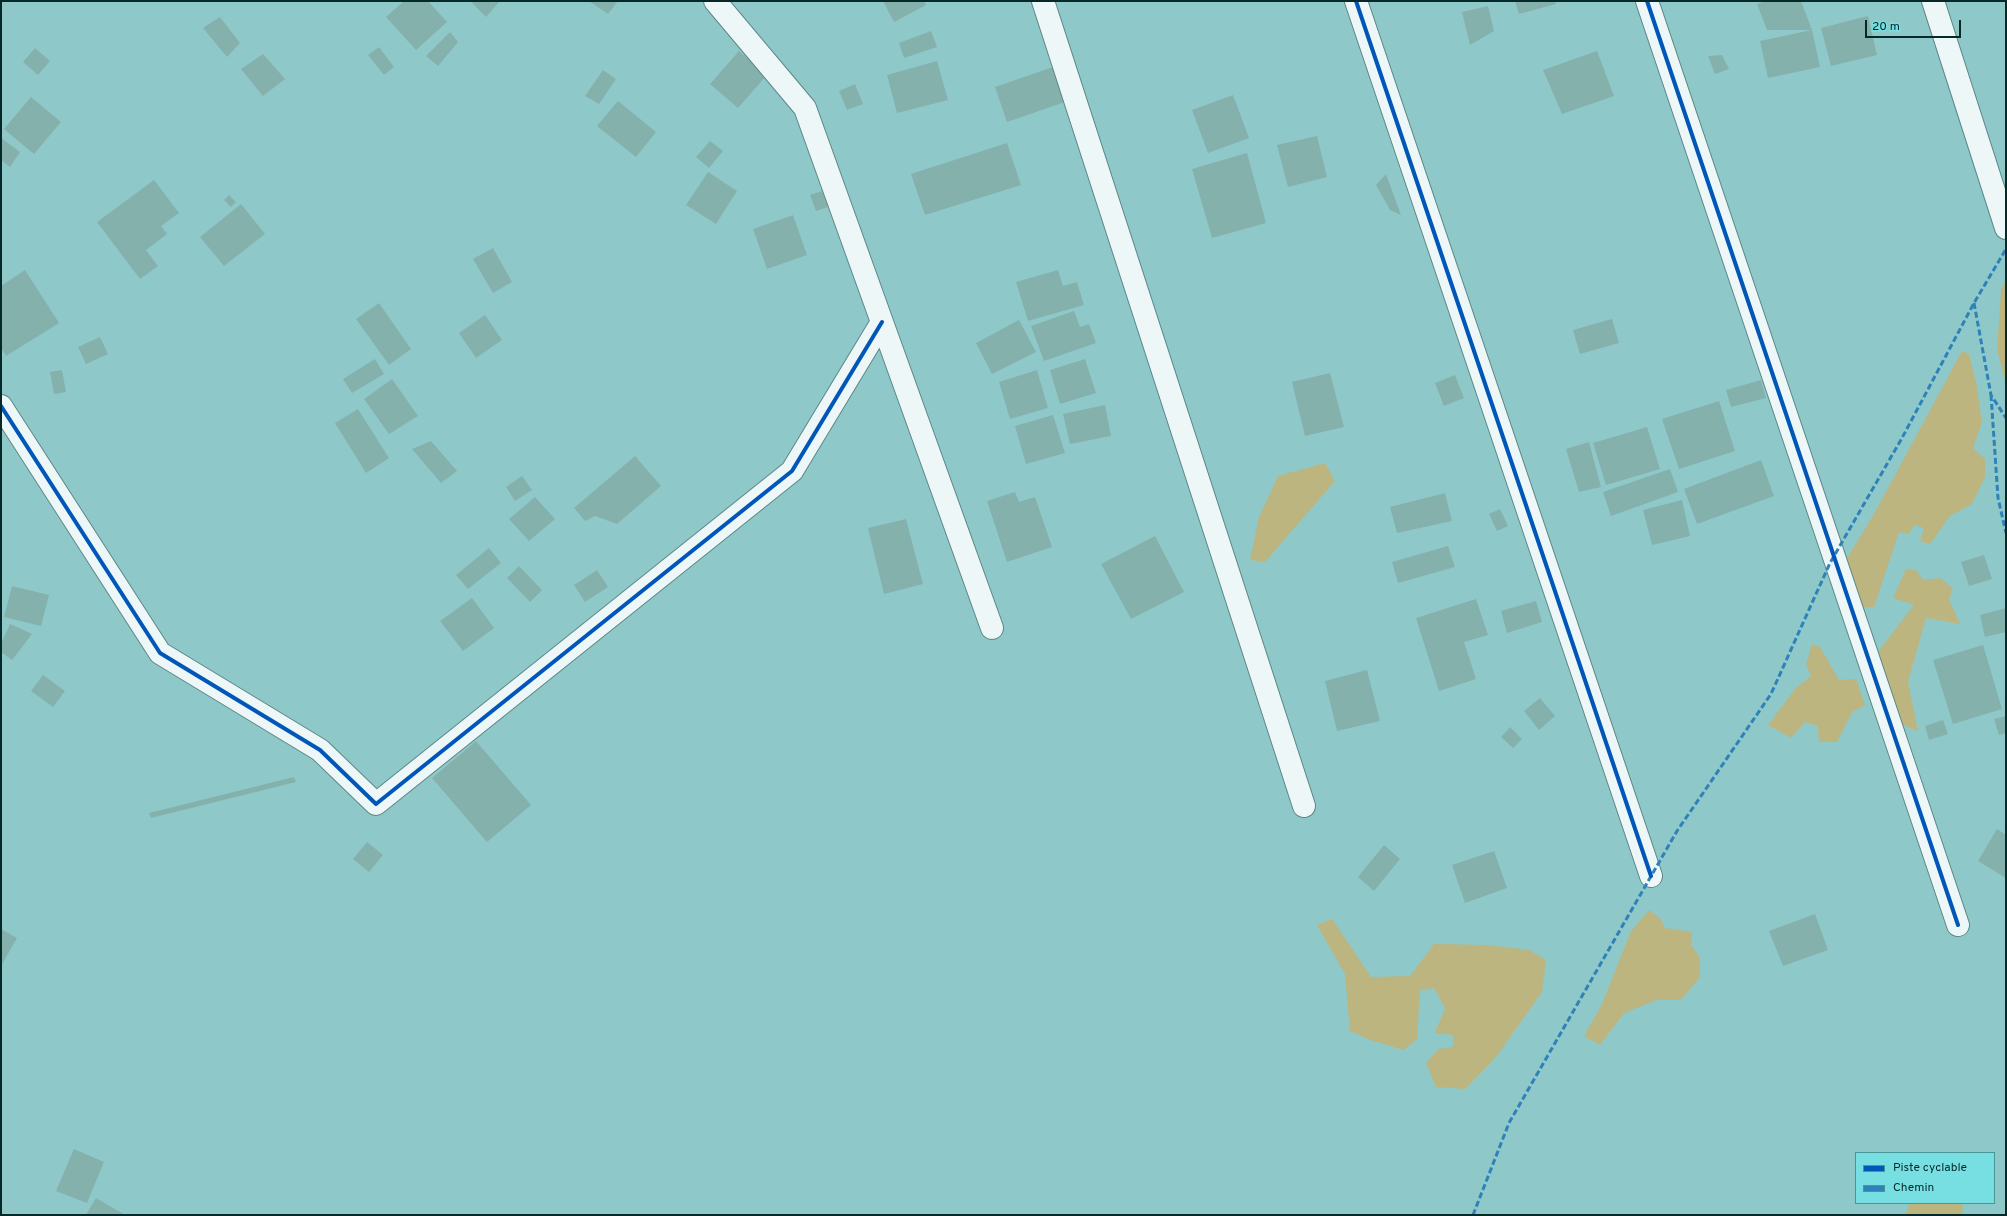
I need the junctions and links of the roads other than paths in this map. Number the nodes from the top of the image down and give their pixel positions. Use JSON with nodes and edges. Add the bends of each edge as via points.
{"nodes":[{"id":1,"x":715,"y":1,"type":"edge"},
{"id":2,"x":1043,"y":1,"type":"edge"},
{"id":3,"x":1356,"y":1,"type":"edge"},
{"id":4,"x":1647,"y":1,"type":"edge"},
{"id":5,"x":1933,"y":1,"type":"edge"},
{"id":6,"x":2006,"y":228,"type":"edge"},
{"id":7,"x":882,"y":322,"type":"junction"},
{"id":8,"x":1,"y":406,"type":"edge"},
{"id":9,"x":992,"y":628,"type":"dead end"},
{"id":10,"x":1304,"y":806,"type":"dead end"},
{"id":11,"x":1651,"y":876,"type":"dead end"},
{"id":12,"x":1958,"y":925,"type":"dead end"}],
"edges":[{"from":1,"to":7,"type":"street","via":[[805,108]]},
{"from":2,"to":10,"type":"street"},
{"from":3,"to":11,"type":"street"},
{"from":4,"to":12,"type":"street"},
{"from":5,"to":6,"type":"street"},
{"from":7,"to":8,"type":"street","via":[[792,471],[376,804],[320,750],[160,653]]},
{"from":7,"to":9,"type":"street"}]}
